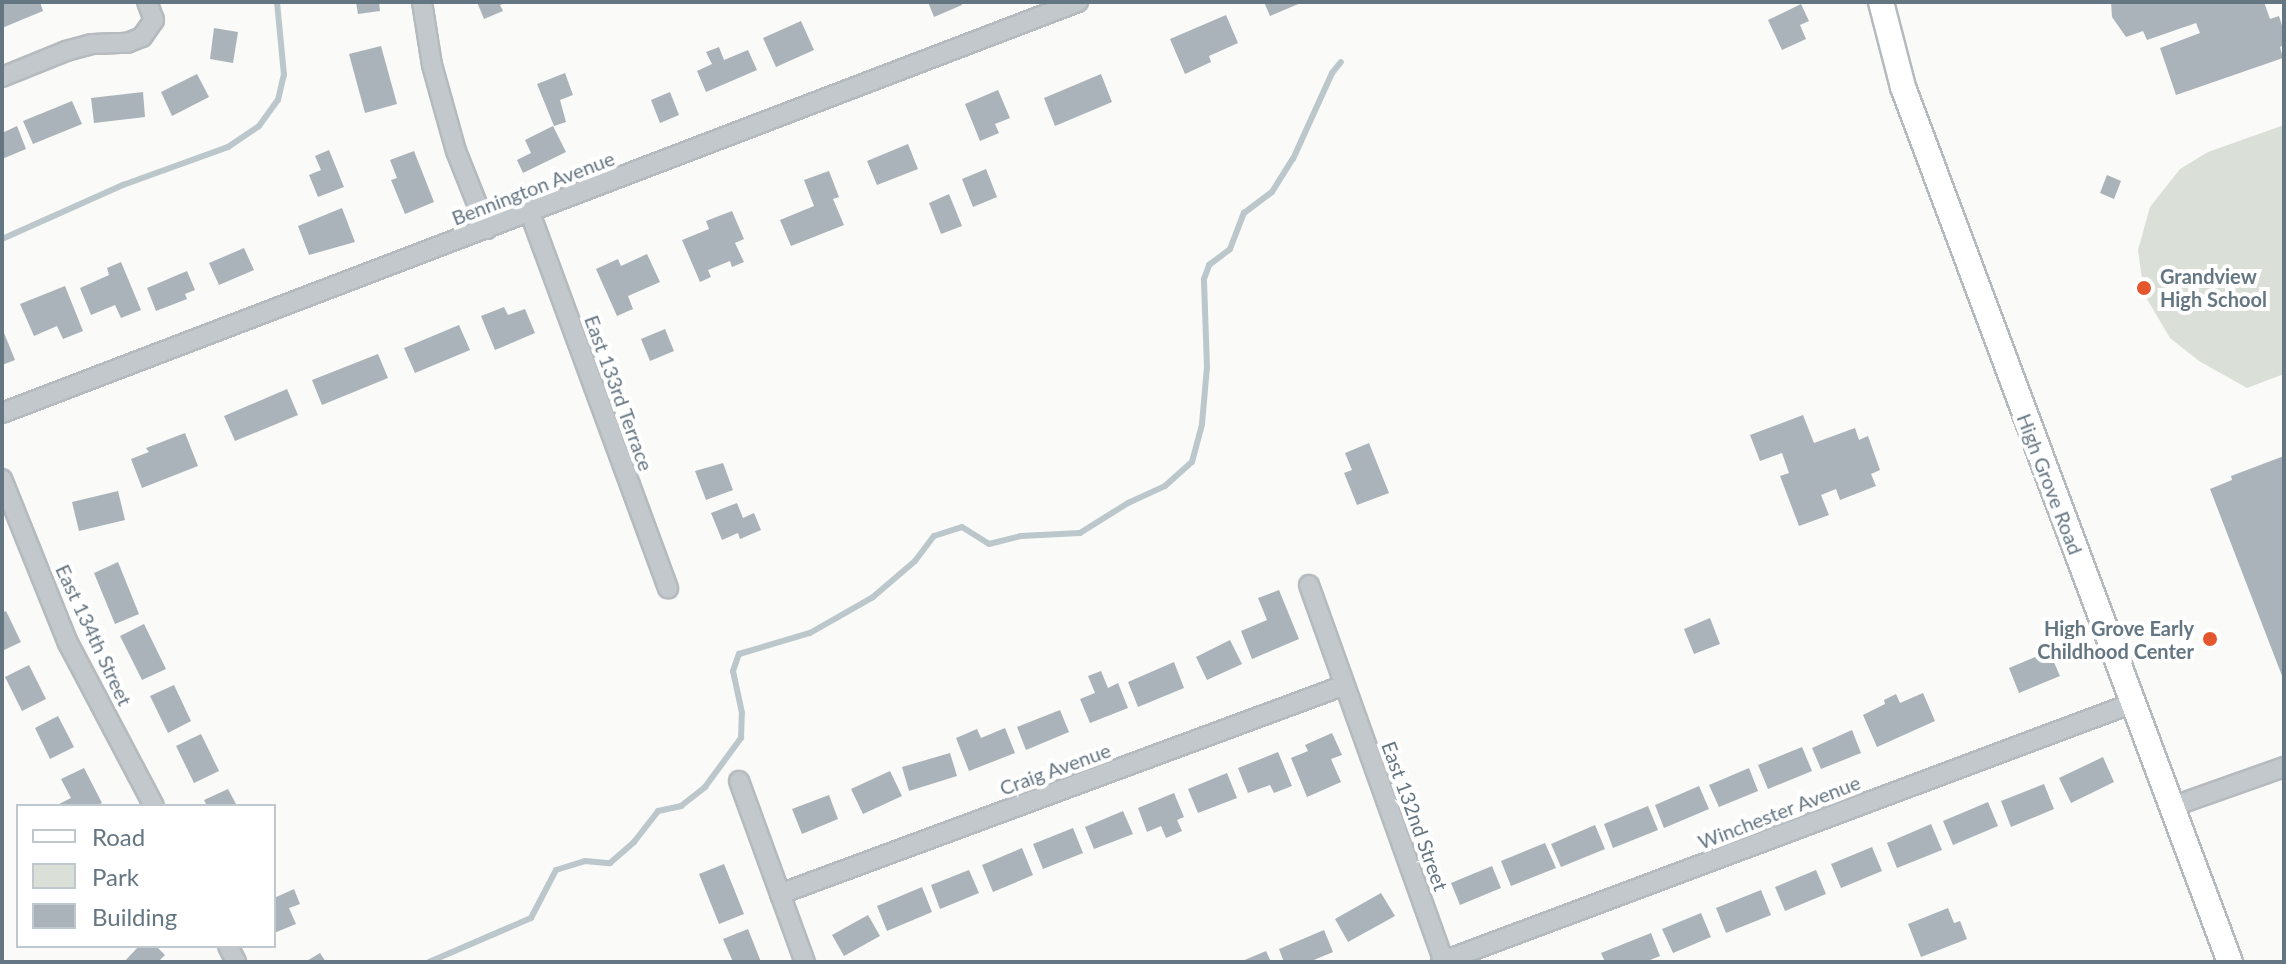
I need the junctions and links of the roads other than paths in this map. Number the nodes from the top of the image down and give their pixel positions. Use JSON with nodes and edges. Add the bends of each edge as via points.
{"nodes":[{"id":1,"x":422,"y":2,"type":"edge"},
{"id":2,"x":1078,"y":2,"type":"edge"},
{"id":3,"x":1881,"y":2,"type":"edge"},
{"id":4,"x":151,"y":11,"type":"edge"},
{"id":5,"x":1030,"y":11,"type":"edge"},
{"id":6,"x":2,"y":77,"type":"edge"},
{"id":7,"x":530,"y":213,"type":"junction"},
{"id":8,"x":487,"y":229,"type":"junction"},
{"id":9,"x":2,"y":413,"type":"edge"},
{"id":10,"x":2,"y":479,"type":"edge"},
{"id":11,"x":1309,"y":585,"type":"dead end"},
{"id":12,"x":668,"y":588,"type":"dead end"},
{"id":13,"x":1345,"y":685,"type":"junction"},
{"id":14,"x":2133,"y":703,"type":"junction"},
{"id":15,"x":2284,"y":767,"type":"edge"},
{"id":16,"x":739,"y":781,"type":"dead end"},
{"id":17,"x":153,"y":804,"type":"edge"},
{"id":18,"x":2171,"y":807,"type":"junction"},
{"id":19,"x":780,"y":894,"type":"junction"},
{"id":20,"x":805,"y":962,"type":"edge"},
{"id":21,"x":1443,"y":962,"type":"edge"},
{"id":22,"x":2230,"y":962,"type":"edge"}],
"edges":[{"from":1,"to":8,"type":"street","via":[[432,65],[456,151]]},
{"from":2,"to":5,"type":"street","name":"Bennington Avenue"},
{"from":3,"to":14,"type":"main road","name":"High Grove Road","via":[[1903,87]]},
{"from":4,"to":6,"type":"street","via":[[142,37],[79,47]]},
{"from":5,"to":7,"type":"street","name":"Bennington Avenue"},
{"from":7,"to":8,"type":"street","name":"Bennington Avenue"},
{"from":7,"to":12,"type":"street","name":"East 133rd Terrace"},
{"from":8,"to":9,"type":"street","name":"Bennington Avenue"},
{"from":10,"to":17,"type":"street","name":"East 134th Street","via":[[68,643]]},
{"from":11,"to":13,"type":"street","name":"East 132nd Street"},
{"from":13,"to":19,"type":"street","name":"Craig Avenue"},
{"from":13,"to":21,"type":"street","name":"East 132nd Street"},
{"from":14,"to":18,"type":"main road","name":"High Grove Road"},
{"from":14,"to":21,"type":"street","name":"Winchester Avenue"},
{"from":15,"to":18,"type":"street"},
{"from":16,"to":19,"type":"street"},
{"from":18,"to":22,"type":"main road","name":"High Grove Road"},
{"from":19,"to":20,"type":"street"}]}
